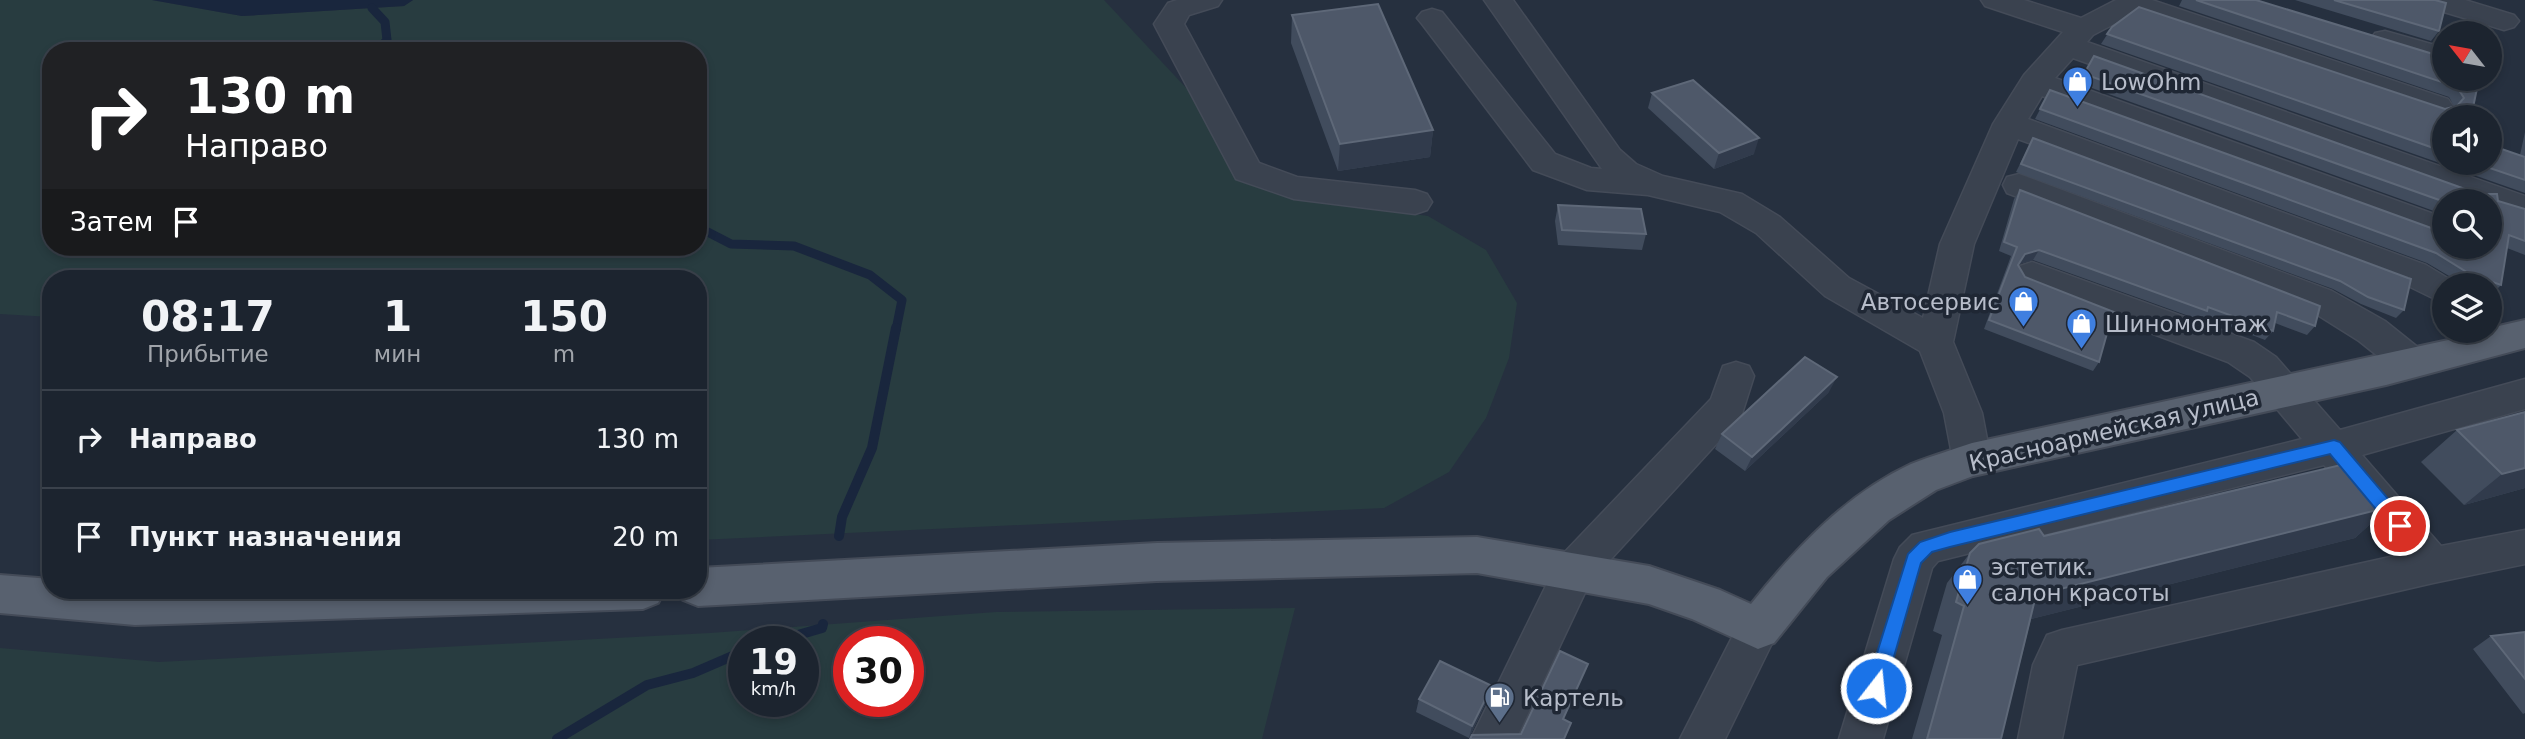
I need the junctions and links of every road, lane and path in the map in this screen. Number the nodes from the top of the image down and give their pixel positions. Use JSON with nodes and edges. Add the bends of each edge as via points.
{"nodes":[{"id":1,"x":1208,"y":0,"type":"edge"},
{"id":2,"x":1498,"y":0,"type":"edge"},
{"id":3,"x":1995,"y":0,"type":"edge"},
{"id":4,"x":2434,"y":0,"type":"edge"},
{"id":5,"x":2134,"y":2,"type":"edge"},
{"id":6,"x":1432,"y":18,"type":"dead end"},
{"id":7,"x":2506,"y":27,"type":"edge"},
{"id":8,"x":2356,"y":31,"type":"edge"},
{"id":9,"x":2076,"y":37,"type":"junction"},
{"id":10,"x":2432,"y":54,"type":"edge"},
{"id":11,"x":2035,"y":82,"type":"junction"},
{"id":12,"x":2434,"y":105,"type":"edge"},
{"id":13,"x":2009,"y":124,"type":"junction"},
{"id":14,"x":2019,"y":185,"type":"dead end"},
{"id":15,"x":1655,"y":186,"type":"junction"},
{"id":16,"x":1415,"y":202,"type":"dead end"},
{"id":17,"x":2525,"y":208,"type":"edge"},
{"id":18,"x":2432,"y":226,"type":"edge"},
{"id":19,"x":2032,"y":275,"type":"dead end"},
{"id":20,"x":2432,"y":284,"type":"edge"},
{"id":21,"x":2505,"y":335,"type":"edge"},
{"id":22,"x":1935,"y":342,"type":"junction"},
{"id":23,"x":2412,"y":363,"type":"junction"},
{"id":24,"x":1736,"y":376,"type":"dead end"},
{"id":25,"x":2285,"y":392,"type":"junction"},
{"id":26,"x":2525,"y":394,"type":"edge"},
{"id":27,"x":2334,"y":447,"type":"junction"},
{"id":28,"x":1972,"y":460,"type":"junction"},
{"id":29,"x":2525,"y":547,"type":"edge"},
{"id":30,"x":2433,"y":565,"type":"junction"},
{"id":31,"x":1575,"y":570,"type":"junction"},
{"id":32,"x":707,"y":587,"type":"edge"},
{"id":33,"x":0,"y":594,"type":"edge"},
{"id":34,"x":42,"y":598,"type":"edge"},
{"id":35,"x":56,"y":599,"type":"edge"},
{"id":36,"x":357,"y":599,"type":"edge"},
{"id":37,"x":1758,"y":629,"type":"junction"},
{"id":38,"x":1493,"y":739,"type":"edge"},
{"id":39,"x":1702,"y":739,"type":"edge"},
{"id":40,"x":1861,"y":739,"type":"edge"},
{"id":41,"x":2040,"y":739,"type":"edge"}],
"edges":[{"from":1,"to":16,"type":"street","via":[[1178,9],[1169,24],[1247,171],[1294,188]]},
{"from":2,"to":15,"type":"street","via":[[1609,158],[1625,172]]},
{"from":3,"to":9,"type":"street"},
{"from":4,"to":7,"type":"lane"},
{"from":5,"to":9,"type":"street"},
{"from":5,"to":12,"type":"lane"},
{"from":6,"to":15,"type":"street","via":[[1544,162],[1587,178]]},
{"from":8,"to":10,"type":"street"},
{"from":9,"to":11,"type":"street"},
{"from":9,"to":17,"type":"street"},
{"from":11,"to":13,"type":"street"},
{"from":11,"to":18,"type":"lane"},
{"from":13,"to":20,"type":"street"},
{"from":13,"to":22,"type":"street","via":[[1956,244]]},
{"from":14,"to":23,"type":"street","via":[[2320,300],[2372,331]]},
{"from":15,"to":22,"type":"street","via":[[1730,202],[1768,225],[1837,287]]},
{"from":19,"to":25,"type":"street","via":[[2241,352],[2263,367]]},
{"from":21,"to":23,"type":"main road","name":"Красноармейская улица"},
{"from":22,"to":28,"type":"street","via":[[1962,413]]},
{"from":23,"to":25,"type":"main road","name":"Красноармейская улица"},
{"from":24,"to":31,"type":"street","via":[[1728,406]]},
{"from":25,"to":27,"type":"street"},
{"from":25,"to":28,"type":"main road","name":"Красноармейская улица"},
{"from":26,"to":27,"type":"street"},
{"from":27,"to":30,"type":"street"},
{"from":27,"to":40,"type":"street","via":[[1926,547],[1914,559]]},
{"from":28,"to":37,"type":"main road","name":"Красноармейская улица","via":[[1923,477],[1871,510],[1793,582]]},
{"from":29,"to":30,"type":"street"},
{"from":30,"to":41,"type":"street","via":[[2062,649],[2054,665]]},
{"from":31,"to":32,"type":"main road","via":[[1449,555],[1157,562]]},
{"from":31,"to":37,"type":"main road","via":[[1649,585]]},
{"from":31,"to":38,"type":"street"},
{"from":33,"to":34,"type":"main road"},
{"from":35,"to":36,"type":"main road","via":[[135,606]]},
{"from":37,"to":39,"type":"street"}]}
